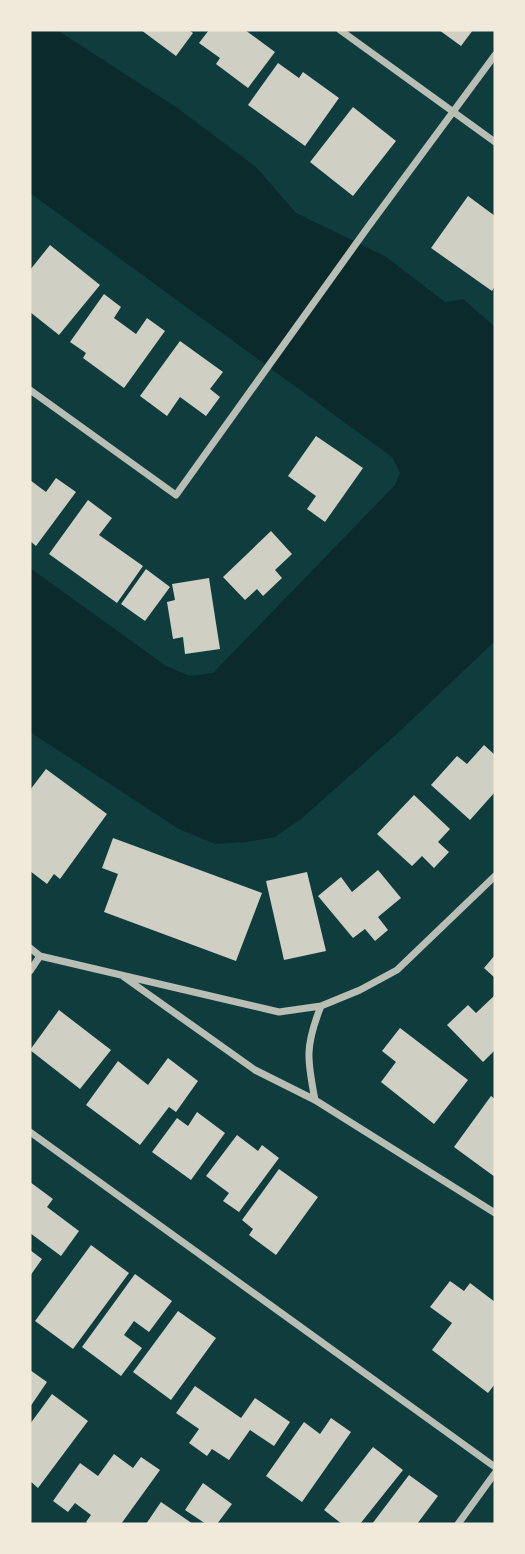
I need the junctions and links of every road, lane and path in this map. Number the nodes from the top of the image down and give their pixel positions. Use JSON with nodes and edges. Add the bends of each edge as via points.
{"nodes":[{"id":1,"x":340,"y":30,"type":"edge"},
{"id":2,"x":495,"y":55,"type":"edge"},
{"id":3,"x":453,"y":112,"type":"junction"},
{"id":4,"x":495,"y":142,"type":"edge"},
{"id":5,"x":30,"y":390,"type":"edge"},
{"id":6,"x":495,"y":876,"type":"edge"},
{"id":7,"x":30,"y":948,"type":"edge"},
{"id":8,"x":40,"y":956,"type":"junction"},
{"id":9,"x":30,"y":971,"type":"edge"},
{"id":10,"x":121,"y":975,"type":"junction"},
{"id":11,"x":321,"y":1006,"type":"junction"},
{"id":12,"x":314,"y":1100,"type":"junction"},
{"id":13,"x":30,"y":1132,"type":"edge"},
{"id":14,"x":493,"y":1212,"type":"edge"},
{"id":15,"x":495,"y":1467,"type":"edge"},
{"id":16,"x":495,"y":1473,"type":"edge"},
{"id":17,"x":458,"y":1524,"type":"edge"}],
"edges":[{"from":1,"to":3,"type":"street"},
{"from":2,"to":3,"type":"street"},
{"from":3,"to":4,"type":"street"},
{"from":3,"to":5,"type":"street","via":[[176,495]]},
{"from":6,"to":11,"type":"street","via":[[397,971]]},
{"from":7,"to":8,"type":"street"},
{"from":8,"to":9,"type":"street"},
{"from":8,"to":10,"type":"street"},
{"from":10,"to":11,"type":"street","via":[[279,1012]]},
{"from":10,"to":12,"type":"street","via":[[255,1070]]},
{"from":11,"to":12,"type":"street","via":[[311,1030],[307,1060]]},
{"from":12,"to":14,"type":"street"},
{"from":13,"to":15,"type":"street"},
{"from":16,"to":17,"type":"street"}]}
